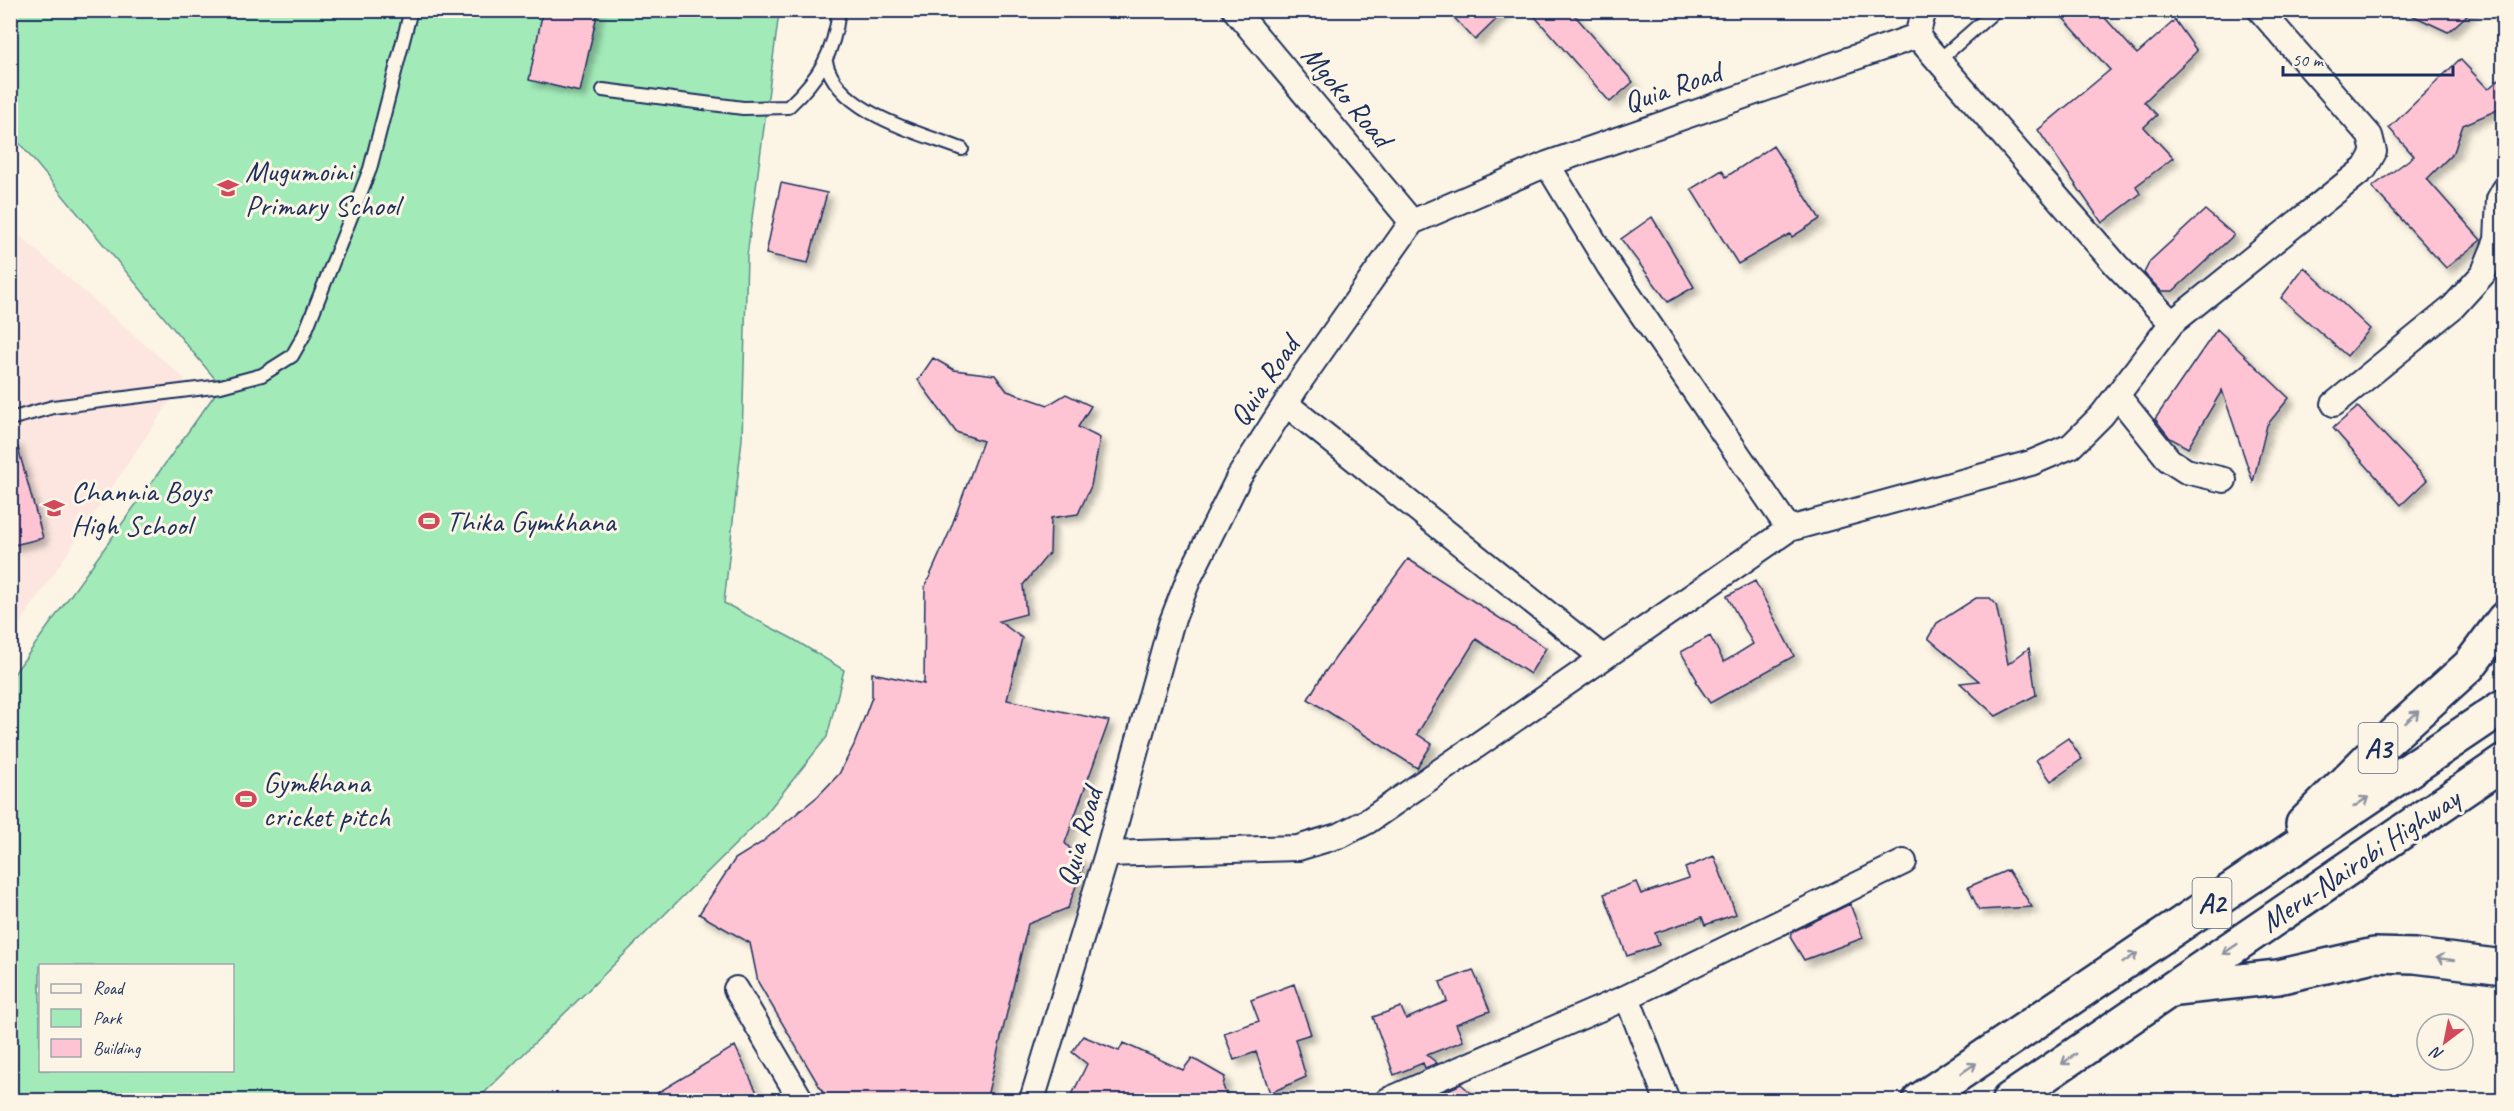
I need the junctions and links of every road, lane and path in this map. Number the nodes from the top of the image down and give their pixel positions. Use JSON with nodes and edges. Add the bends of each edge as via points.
{"nodes":[{"id":1,"x":411,"y":10,"type":"edge"},
{"id":2,"x":839,"y":10,"type":"edge"},
{"id":3,"x":1235,"y":10,"type":"edge"},
{"id":4,"x":1924,"y":10,"type":"edge"},
{"id":5,"x":1996,"y":10,"type":"edge"},
{"id":6,"x":2260,"y":10,"type":"edge"},
{"id":7,"x":1917,"y":36,"type":"junction"},
{"id":8,"x":1939,"y":60,"type":"junction"},
{"id":9,"x":826,"y":62,"type":"junction"},
{"id":10,"x":603,"y":90,"type":"dead end"},
{"id":11,"x":962,"y":149,"type":"dead end"},
{"id":12,"x":1547,"y":164,"type":"junction"},
{"id":13,"x":2504,"y":190,"type":"edge"},
{"id":14,"x":1412,"y":222,"type":"junction"},
{"id":15,"x":2497,"y":240,"type":"junction"},
{"id":16,"x":2504,"y":265,"type":"edge"},
{"id":17,"x":2172,"y":322,"type":"junction"},
{"id":18,"x":2117,"y":395,"type":"junction"},
{"id":19,"x":1286,"y":404,"type":"junction"},
{"id":20,"x":2334,"y":404,"type":"dead end"},
{"id":21,"x":10,"y":419,"type":"edge"},
{"id":22,"x":2224,"y":480,"type":"dead end"},
{"id":23,"x":1789,"y":529,"type":"junction"},
{"id":24,"x":2504,"y":619,"type":"edge"},
{"id":25,"x":1602,"y":657,"type":"junction"},
{"id":26,"x":2504,"y":706,"type":"edge"},
{"id":27,"x":2504,"y":762,"type":"edge"},
{"id":28,"x":1107,"y":854,"type":"junction"},
{"id":29,"x":1904,"y":862,"type":"dead end"},
{"id":30,"x":2251,"y":876,"type":"junction"},
{"id":31,"x":2504,"y":967,"type":"edge"},
{"id":32,"x":736,"y":989,"type":"dead end"},
{"id":33,"x":2171,"y":989,"type":"junction"},
{"id":34,"x":1627,"y":997,"type":"junction"},
{"id":35,"x":801,"y":1101,"type":"edge"},
{"id":36,"x":1032,"y":1101,"type":"edge"},
{"id":37,"x":1388,"y":1101,"type":"edge"},
{"id":38,"x":1667,"y":1101,"type":"edge"},
{"id":39,"x":1920,"y":1101,"type":"edge"},
{"id":40,"x":2009,"y":1101,"type":"edge"}],
"edges":[{"from":1,"to":21,"type":"lane","via":[[370,169],[292,356],[262,375],[221,386],[53,407]]},
{"from":2,"to":9,"type":"lane"},
{"from":3,"to":14,"type":"street","name":"Mgoko Road"},
{"from":4,"to":7,"type":"street"},
{"from":5,"to":8,"type":"lane"},
{"from":6,"to":17,"type":"street","via":[[2370,136],[2374,152],[2365,168]]},
{"from":7,"to":8,"type":"street"},
{"from":7,"to":12,"type":"street","name":"Quia Road"},
{"from":8,"to":17,"type":"street","via":[[2117,266]]},
{"from":9,"to":10,"type":"lane","via":[[788,107],[743,108]]},
{"from":9,"to":11,"type":"lane","via":[[830,76],[842,91],[873,115]]},
{"from":12,"to":14,"type":"street","name":"Quia Road"},
{"from":12,"to":23,"type":"street","via":[[1609,266]]},
{"from":13,"to":15,"type":"street","via":[[2499,199]]},
{"from":14,"to":19,"type":"street","name":"Quia Road"},
{"from":15,"to":16,"type":"street"},
{"from":15,"to":20,"type":"street","via":[[2483,274],[2453,308]]},
{"from":17,"to":18,"type":"street"},
{"from":18,"to":22,"type":"street","via":[[2169,460],[2186,471]]},
{"from":18,"to":23,"type":"street","via":[[2071,446],[2031,463]]},
{"from":19,"to":25,"type":"street"},
{"from":19,"to":28,"type":"street","name":"Quia Road","via":[[1239,477],[1189,578],[1171,624]]},
{"from":23,"to":25,"type":"street"},
{"from":30,"to":24,"type":"highway","number":"A3","one_way":true,"via":[[2383,744],[2469,666]]},
{"from":25,"to":28,"type":"street","via":[[1368,821],[1341,835],[1298,848]]},
{"from":30,"to":26,"type":"highway","name":"Meru-Nairobi Highway","number":"A2","one_way":true},
{"from":27,"to":33,"type":"highway","name":"Meru-Nairobi Highway","number":"A2","one_way":true},
{"from":28,"to":36,"type":"street","name":"Quia Road"},
{"from":29,"to":34,"type":"street"},
{"from":39,"to":30,"type":"highway","name":"Meru-Nairobi Highway","number":"A2","one_way":true},
{"from":31,"to":33,"type":"highway","one_way":true,"via":[[2374,955],[2278,976]]},
{"from":32,"to":35,"type":"street"},
{"from":33,"to":40,"type":"highway","name":"Meru-Nairobi Highway","number":"A2","one_way":true},
{"from":34,"to":37,"type":"street"},
{"from":34,"to":38,"type":"street"}]}
